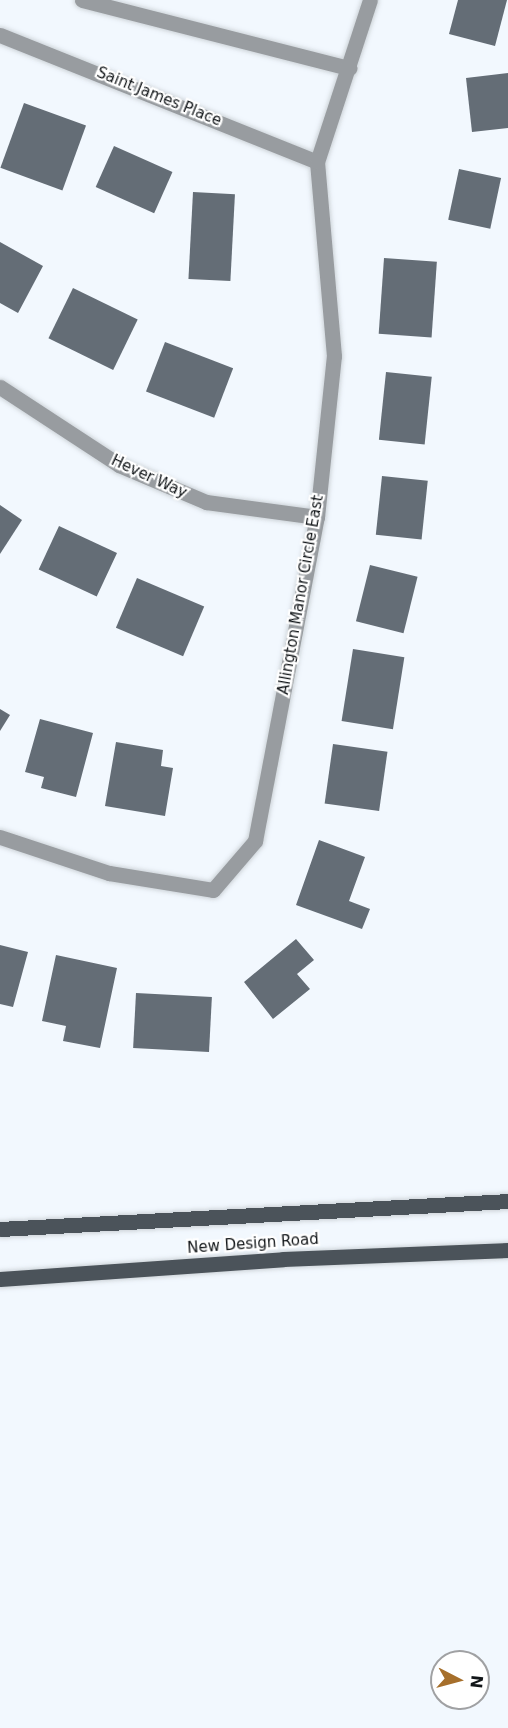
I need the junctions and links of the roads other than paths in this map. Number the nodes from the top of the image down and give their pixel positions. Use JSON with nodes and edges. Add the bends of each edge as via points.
{"nodes":[{"id":1,"x":81,"y":0,"type":"edge"},
{"id":2,"x":370,"y":0,"type":"edge"},
{"id":3,"x":0,"y":35,"type":"edge"},
{"id":4,"x":349,"y":68,"type":"junction"},
{"id":5,"x":317,"y":162,"type":"junction"},
{"id":6,"x":0,"y":387,"type":"edge"},
{"id":7,"x":317,"y":517,"type":"junction"},
{"id":8,"x":0,"y":837,"type":"edge"},
{"id":9,"x":508,"y":1201,"type":"edge"},
{"id":10,"x":0,"y":1229,"type":"edge"},
{"id":11,"x":508,"y":1250,"type":"edge"},
{"id":12,"x":0,"y":1279,"type":"edge"}],
"edges":[{"from":1,"to":4,"type":"street"},
{"from":2,"to":4,"type":"street","name":"Allington Manor Circle East"},
{"from":3,"to":5,"type":"street","name":"Saint James Place"},
{"from":4,"to":5,"type":"street","name":"Allington Manor Circle East"},
{"from":5,"to":7,"type":"street","name":"Allington Manor Circle East","via":[[334,356]]},
{"from":6,"to":7,"type":"street","name":"Hever Way","via":[[119,465],[206,502]]},
{"from":7,"to":8,"type":"street","name":"Allington Manor Circle East","via":[[255,841],[213,890],[109,873]]},
{"from":9,"to":10,"type":"main road","name":"New Design Road"},
{"from":11,"to":12,"type":"main road","name":"New Design Road","via":[[283,1259]]}]}
